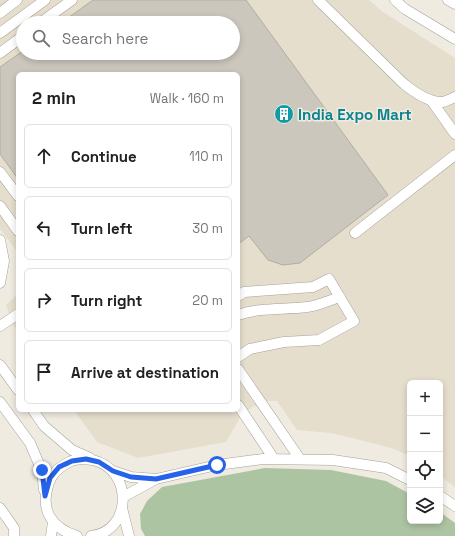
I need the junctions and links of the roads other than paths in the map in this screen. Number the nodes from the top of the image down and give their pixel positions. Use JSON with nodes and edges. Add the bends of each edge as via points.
{"nodes":[{"id":1,"x":17,"y":0,"type":"edge"},
{"id":2,"x":45,"y":0,"type":"edge"},
{"id":3,"x":72,"y":0,"type":"edge"},
{"id":4,"x":318,"y":0,"type":"edge"},
{"id":5,"x":395,"y":0,"type":"edge"},
{"id":6,"x":448,"y":0,"type":"edge"},
{"id":7,"x":455,"y":4,"type":"edge"},
{"id":8,"x":0,"y":13,"type":"edge"},
{"id":9,"x":23,"y":16,"type":"edge"},
{"id":10,"x":50,"y":16,"type":"edge"},
{"id":11,"x":16,"y":21,"type":"edge"},
{"id":12,"x":0,"y":33,"type":"edge"},
{"id":13,"x":455,"y":39,"type":"edge"},
{"id":14,"x":16,"y":41,"type":"edge"},
{"id":15,"x":0,"y":53,"type":"edge"},
{"id":16,"x":455,"y":97,"type":"edge"},
{"id":17,"x":431,"y":100,"type":"junction"},
{"id":18,"x":455,"y":134,"type":"edge"},
{"id":19,"x":455,"y":155,"type":"edge"},
{"id":20,"x":0,"y":172,"type":"edge"},
{"id":21,"x":16,"y":193,"type":"edge"},
{"id":22,"x":0,"y":206,"type":"edge"},
{"id":23,"x":16,"y":228,"type":"edge"},
{"id":24,"x":355,"y":233,"type":"dead end"},
{"id":25,"x":0,"y":240,"type":"edge"},
{"id":26,"x":0,"y":283,"type":"edge"},
{"id":27,"x":240,"y":295,"type":"edge"},
{"id":28,"x":340,"y":297,"type":"junction"},
{"id":29,"x":240,"y":314,"type":"edge"},
{"id":30,"x":16,"y":315,"type":"edge"},
{"id":31,"x":0,"y":326,"type":"edge"},
{"id":32,"x":240,"y":356,"type":"edge"},
{"id":33,"x":0,"y":365,"type":"edge"},
{"id":34,"x":240,"y":372,"type":"edge"},
{"id":35,"x":16,"y":387,"type":"edge"},
{"id":36,"x":0,"y":402,"type":"edge"},
{"id":37,"x":240,"y":408,"type":"edge"},
{"id":38,"x":34,"y":412,"type":"edge"},
{"id":39,"x":274,"y":459,"type":"junction"},
{"id":40,"x":300,"y":459,"type":"junction"},
{"id":41,"x":99,"y":462,"type":"junction"},
{"id":42,"x":113,"y":471,"type":"junction"},
{"id":43,"x":407,"y":478,"type":"edge"},
{"id":44,"x":156,"y":479,"type":"junction"},
{"id":45,"x":45,"y":496,"type":"junction"},
{"id":46,"x":443,"y":498,"type":"edge"},
{"id":47,"x":122,"y":502,"type":"junction"},
{"id":48,"x":455,"y":506,"type":"edge"},
{"id":49,"x":0,"y":508,"type":"edge"},
{"id":50,"x":53,"y":522,"type":"junction"},
{"id":51,"x":14,"y":536,"type":"edge"},
{"id":52,"x":51,"y":536,"type":"edge"},
{"id":53,"x":77,"y":536,"type":"edge"},
{"id":54,"x":91,"y":536,"type":"edge"},
{"id":55,"x":130,"y":536,"type":"edge"}],
"edges":[{"from":1,"to":8,"type":"street"},
{"from":2,"to":9,"type":"street"},
{"from":3,"to":10,"type":"street"},
{"from":4,"to":17,"type":"street","via":[[404,84]]},
{"from":5,"to":13,"type":"street","via":[[405,9]]},
{"from":6,"to":7,"type":"street"},
{"from":11,"to":12,"type":"street"},
{"from":14,"to":15,"type":"street"},
{"from":16,"to":17,"type":"street","via":[[442,102]]},
{"from":17,"to":18,"type":"street"},
{"from":19,"to":24,"type":"street"},
{"from":20,"to":21,"type":"street"},
{"from":22,"to":23,"type":"street"},
{"from":25,"to":26,"type":"street","via":[[4,260]]},
{"from":27,"to":28,"type":"street","via":[[244,292],[314,287],[329,279]]},
{"from":28,"to":29,"type":"street","via":[[308,307],[273,308]]},
{"from":28,"to":32,"type":"street","via":[[354,321],[319,340],[284,342],[250,349]]},
{"from":30,"to":31,"type":"street"},
{"from":33,"to":35,"type":"street"},
{"from":34,"to":40,"type":"street"},
{"from":36,"to":45,"type":"street","via":[[30,443],[42,470]]},
{"from":37,"to":39,"type":"street"},
{"from":38,"to":41,"type":"street","via":[[44,426],[72,450]]},
{"from":39,"to":40,"type":"street"},
{"from":39,"to":44,"type":"street","via":[[217,465]]},
{"from":40,"to":43,"type":"street","via":[[333,460],[386,468]]},
{"from":41,"to":42,"type":"street"},
{"from":41,"to":45,"type":"street","via":[[86,459],[72,461],[59,467],[50,478]]},
{"from":42,"to":44,"type":"street","via":[[131,477]]},
{"from":42,"to":47,"type":"street","via":[[122,487]]},
{"from":44,"to":47,"type":"street"},
{"from":45,"to":50,"type":"street","via":[[46,508]]},
{"from":46,"to":48,"type":"street"},
{"from":47,"to":54,"type":"street","via":[[119,516],[110,528]]},
{"from":47,"to":55,"type":"street"},
{"from":49,"to":51,"type":"street","via":[[14,528]]},
{"from":50,"to":52,"type":"street"},
{"from":50,"to":53,"type":"street","via":[[60,529]]}]}
